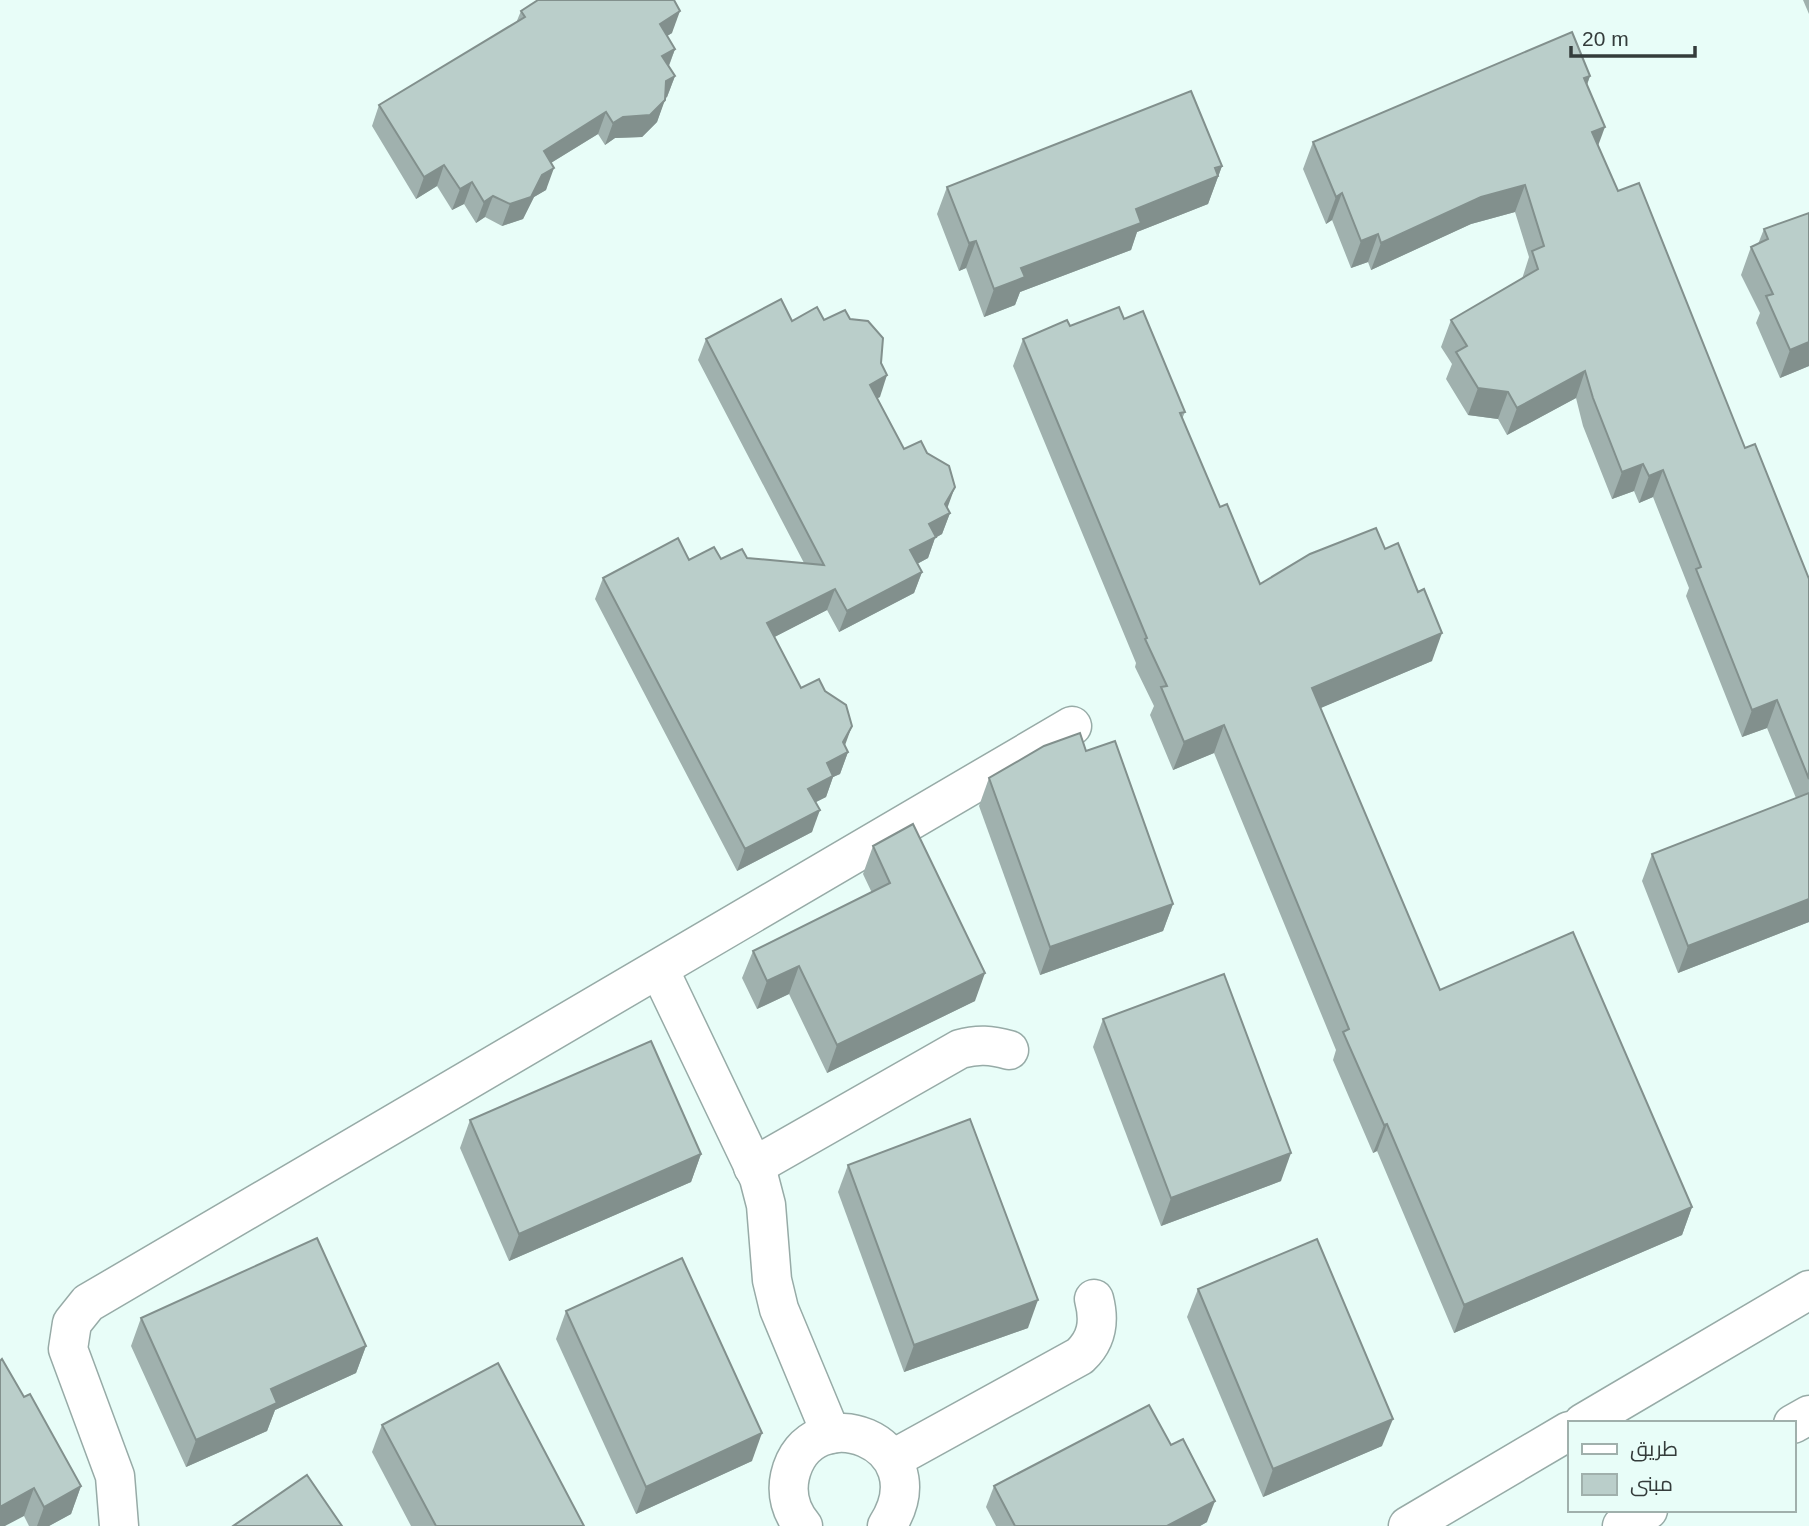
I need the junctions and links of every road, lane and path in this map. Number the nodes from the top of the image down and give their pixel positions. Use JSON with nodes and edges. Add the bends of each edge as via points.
{"nodes":[{"id":1,"x":1072,"y":726,"type":"dead end"},
{"id":2,"x":659,"y":969,"type":"junction"},
{"id":3,"x":1009,"y":1050,"type":"dead end"},
{"id":4,"x":753,"y":1167,"type":"junction"},
{"id":5,"x":1809,"y":1290,"type":"edge"},
{"id":6,"x":1094,"y":1299,"type":"dead end"},
{"id":7,"x":1586,"y":1421,"type":"edge"},
{"id":8,"x":1568,"y":1432,"type":"edge"},
{"id":9,"x":831,"y":1434,"type":"junction"},
{"id":10,"x":892,"y":1459,"type":"junction"},
{"id":11,"x":1645,"y":1512,"type":"edge"},
{"id":12,"x":895,"y":1521,"type":"edge"},
{"id":13,"x":794,"y":1524,"type":"edge"},
{"id":14,"x":119,"y":1526,"type":"edge"},
{"id":15,"x":1408,"y":1526,"type":"edge"},
{"id":16,"x":1622,"y":1526,"type":"edge"}],
"edges":[{"from":1,"to":2,"type":"street"},
{"from":2,"to":4,"type":"street"},
{"from":2,"to":14,"type":"street","via":[[79,1312],[72,1323],[68,1349],[116,1476]]},
{"from":3,"to":4,"type":"street","via":[[991,1045],[960,1049]]},
{"from":4,"to":9,"type":"street","via":[[766,1205],[779,1309]]},
{"from":5,"to":7,"type":"street"},
{"from":6,"to":10,"type":"street","via":[[1097,1328],[1080,1356]]},
{"from":8,"to":15,"type":"street"},
{"from":9,"to":10,"type":"street","via":[[866,1436]]},
{"from":9,"to":13,"type":"street","via":[[815,1440],[792,1467],[788,1484]]},
{"from":10,"to":12,"type":"street","via":[[901,1493]]},
{"from":11,"to":16,"type":"street"}]}
